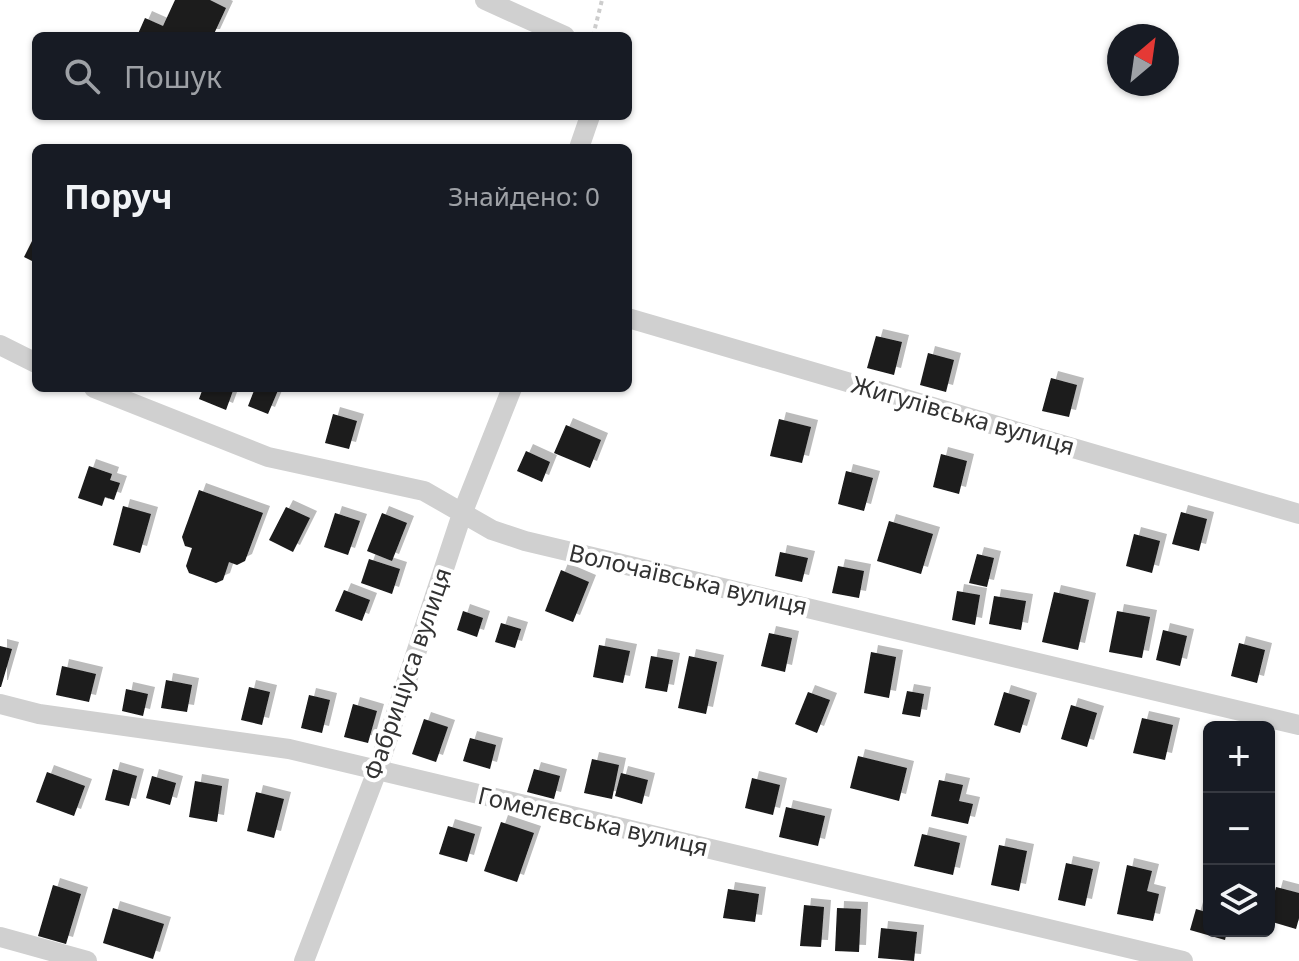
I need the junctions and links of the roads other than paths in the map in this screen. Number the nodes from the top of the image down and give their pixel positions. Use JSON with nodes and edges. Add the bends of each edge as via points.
{"nodes":[{"id":1,"x":485,"y":0,"type":"edge"},
{"id":2,"x":556,"y":32,"type":"edge"},
{"id":3,"x":589,"y":120,"type":"edge"},
{"id":4,"x":580,"y":144,"type":"edge"},
{"id":5,"x":632,"y":319,"type":"edge"},
{"id":6,"x":0,"y":345,"type":"edge"},
{"id":7,"x":32,"y":361,"type":"edge"},
{"id":8,"x":104,"y":392,"type":"edge"},
{"id":9,"x":510,"y":392,"type":"edge"},
{"id":10,"x":462,"y":514,"type":"junction"},
{"id":11,"x":1299,"y":514,"type":"edge"},
{"id":12,"x":0,"y":704,"type":"edge"},
{"id":13,"x":1299,"y":725,"type":"edge"},
{"id":14,"x":377,"y":771,"type":"junction"},
{"id":15,"x":0,"y":937,"type":"edge"},
{"id":16,"x":87,"y":961,"type":"edge"},
{"id":17,"x":304,"y":961,"type":"edge"},
{"id":18,"x":1183,"y":961,"type":"edge"}],
"edges":[{"from":1,"to":2,"type":"street"},
{"from":3,"to":4,"type":"street"},
{"from":5,"to":11,"type":"street","name":"Жигулівська вулиця"},
{"from":6,"to":7,"type":"street"},
{"from":8,"to":10,"type":"street","name":"Волочаївська вулиця","via":[[268,457],[424,491]]},
{"from":9,"to":10,"type":"street","name":"Фабриціуса вулиця"},
{"from":10,"to":13,"type":"street","name":"Волочаївська вулиця","via":[[525,541]]},
{"from":10,"to":14,"type":"street","name":"Фабриціуса вулиця"},
{"from":12,"to":14,"type":"street","name":"Гомелєвська вулиця","via":[[289,749]]},
{"from":14,"to":17,"type":"street","name":"Фабриціуса вулиця"},
{"from":14,"to":18,"type":"street","name":"Гомелєвська вулиця"},
{"from":15,"to":16,"type":"street"}]}
